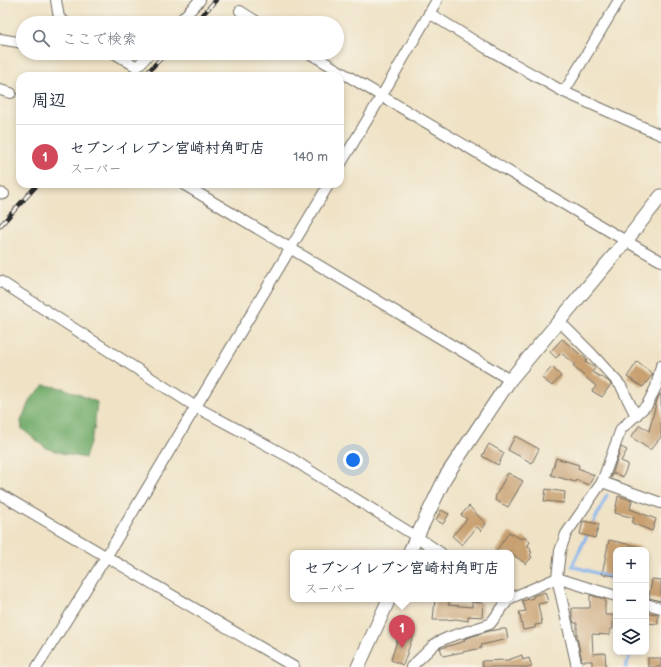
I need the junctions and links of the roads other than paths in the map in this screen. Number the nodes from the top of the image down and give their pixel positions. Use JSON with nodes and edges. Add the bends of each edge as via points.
{"nodes":[{"id":1,"x":56,"y":0,"type":"edge"},
{"id":2,"x":200,"y":0,"type":"edge"},
{"id":3,"x":437,"y":0,"type":"edge"},
{"id":4,"x":619,"y":0,"type":"edge"},
{"id":5,"x":240,"y":11,"type":"dead end"},
{"id":6,"x":429,"y":13,"type":"junction"},
{"id":7,"x":59,"y":16,"type":"edge"},
{"id":8,"x":185,"y":16,"type":"edge"},
{"id":9,"x":248,"y":16,"type":"edge"},
{"id":10,"x":0,"y":39,"type":"edge"},
{"id":11,"x":16,"y":42,"type":"edge"},
{"id":12,"x":125,"y":60,"type":"edge"},
{"id":13,"x":143,"y":60,"type":"edge"},
{"id":14,"x":321,"y":60,"type":"edge"},
{"id":15,"x":341,"y":72,"type":"edge"},
{"id":16,"x":344,"y":74,"type":"edge"},
{"id":17,"x":0,"y":90,"type":"edge"},
{"id":18,"x":564,"y":92,"type":"junction"},
{"id":19,"x":11,"y":93,"type":"dead end"},
{"id":20,"x":382,"y":97,"type":"junction"},
{"id":21,"x":661,"y":135,"type":"edge"},
{"id":22,"x":344,"y":159,"type":"edge"},
{"id":23,"x":189,"y":188,"type":"edge"},
{"id":24,"x":327,"y":188,"type":"edge"},
{"id":25,"x":661,"y":196,"type":"edge"},
{"id":26,"x":626,"y":241,"type":"junction"},
{"id":27,"x":290,"y":249,"type":"junction"},
{"id":28,"x":661,"y":261,"type":"edge"},
{"id":29,"x":0,"y":281,"type":"edge"},
{"id":30,"x":558,"y":321,"type":"junction"},
{"id":31,"x":661,"y":366,"type":"edge"},
{"id":32,"x":510,"y":380,"type":"junction"},
{"id":33,"x":196,"y":407,"type":"junction"},
{"id":34,"x":636,"y":416,"type":"junction"},
{"id":35,"x":602,"y":482,"type":"junction"},
{"id":36,"x":0,"y":494,"type":"edge"},
{"id":37,"x":661,"y":503,"type":"edge"},
{"id":38,"x":416,"y":537,"type":"junction"},
{"id":39,"x":410,"y":550,"type":"edge"},
{"id":40,"x":436,"y":550,"type":"edge"},
{"id":41,"x":106,"y":557,"type":"junction"},
{"id":42,"x":557,"y":578,"type":"junction"},
{"id":43,"x":613,"y":595,"type":"edge"},
{"id":44,"x":514,"y":597,"type":"edge"},
{"id":45,"x":388,"y":602,"type":"edge"},
{"id":46,"x":508,"y":602,"type":"edge"},
{"id":47,"x":37,"y":667,"type":"edge"},
{"id":48,"x":294,"y":667,"type":"edge"},
{"id":49,"x":358,"y":667,"type":"edge"},
{"id":50,"x":411,"y":667,"type":"edge"},
{"id":51,"x":577,"y":667,"type":"edge"}],
"edges":[{"from":1,"to":7,"type":"street"},
{"from":2,"to":8,"type":"street"},
{"from":3,"to":6,"type":"street"},
{"from":4,"to":18,"type":"street"},
{"from":5,"to":9,"type":"street"},
{"from":6,"to":18,"type":"street"},
{"from":6,"to":20,"type":"street"},
{"from":10,"to":11,"type":"street"},
{"from":12,"to":13,"type":"street","via":[[136,67]]},
{"from":14,"to":15,"type":"street"},
{"from":16,"to":20,"type":"street"},
{"from":17,"to":19,"type":"street"},
{"from":18,"to":21,"type":"street"},
{"from":20,"to":22,"type":"street"},
{"from":20,"to":26,"type":"street"},
{"from":23,"to":27,"type":"street"},
{"from":24,"to":27,"type":"street"},
{"from":25,"to":26,"type":"street"},
{"from":26,"to":28,"type":"street"},
{"from":26,"to":30,"type":"street"},
{"from":27,"to":32,"type":"street"},
{"from":27,"to":33,"type":"street"},
{"from":29,"to":33,"type":"street"},
{"from":30,"to":32,"type":"street"},
{"from":30,"to":34,"type":"street","via":[[620,386]]},
{"from":31,"to":34,"type":"street","via":[[656,387],[647,405]]},
{"from":32,"to":38,"type":"street","via":[[446,476]]},
{"from":33,"to":38,"type":"street","via":[[291,458]]},
{"from":33,"to":41,"type":"street"},
{"from":34,"to":35,"type":"street","via":[[621,429]]},
{"from":35,"to":37,"type":"street"},
{"from":35,"to":42,"type":"street","via":[[566,534],[560,551]]},
{"from":36,"to":41,"type":"street"},
{"from":38,"to":39,"type":"street"},
{"from":38,"to":40,"type":"street"},
{"from":41,"to":47,"type":"street"},
{"from":41,"to":48,"type":"street"},
{"from":42,"to":43,"type":"street"},
{"from":42,"to":44,"type":"street"},
{"from":42,"to":51,"type":"street"},
{"from":45,"to":49,"type":"street"},
{"from":46,"to":50,"type":"street","via":[[490,624],[436,643]]}]}
